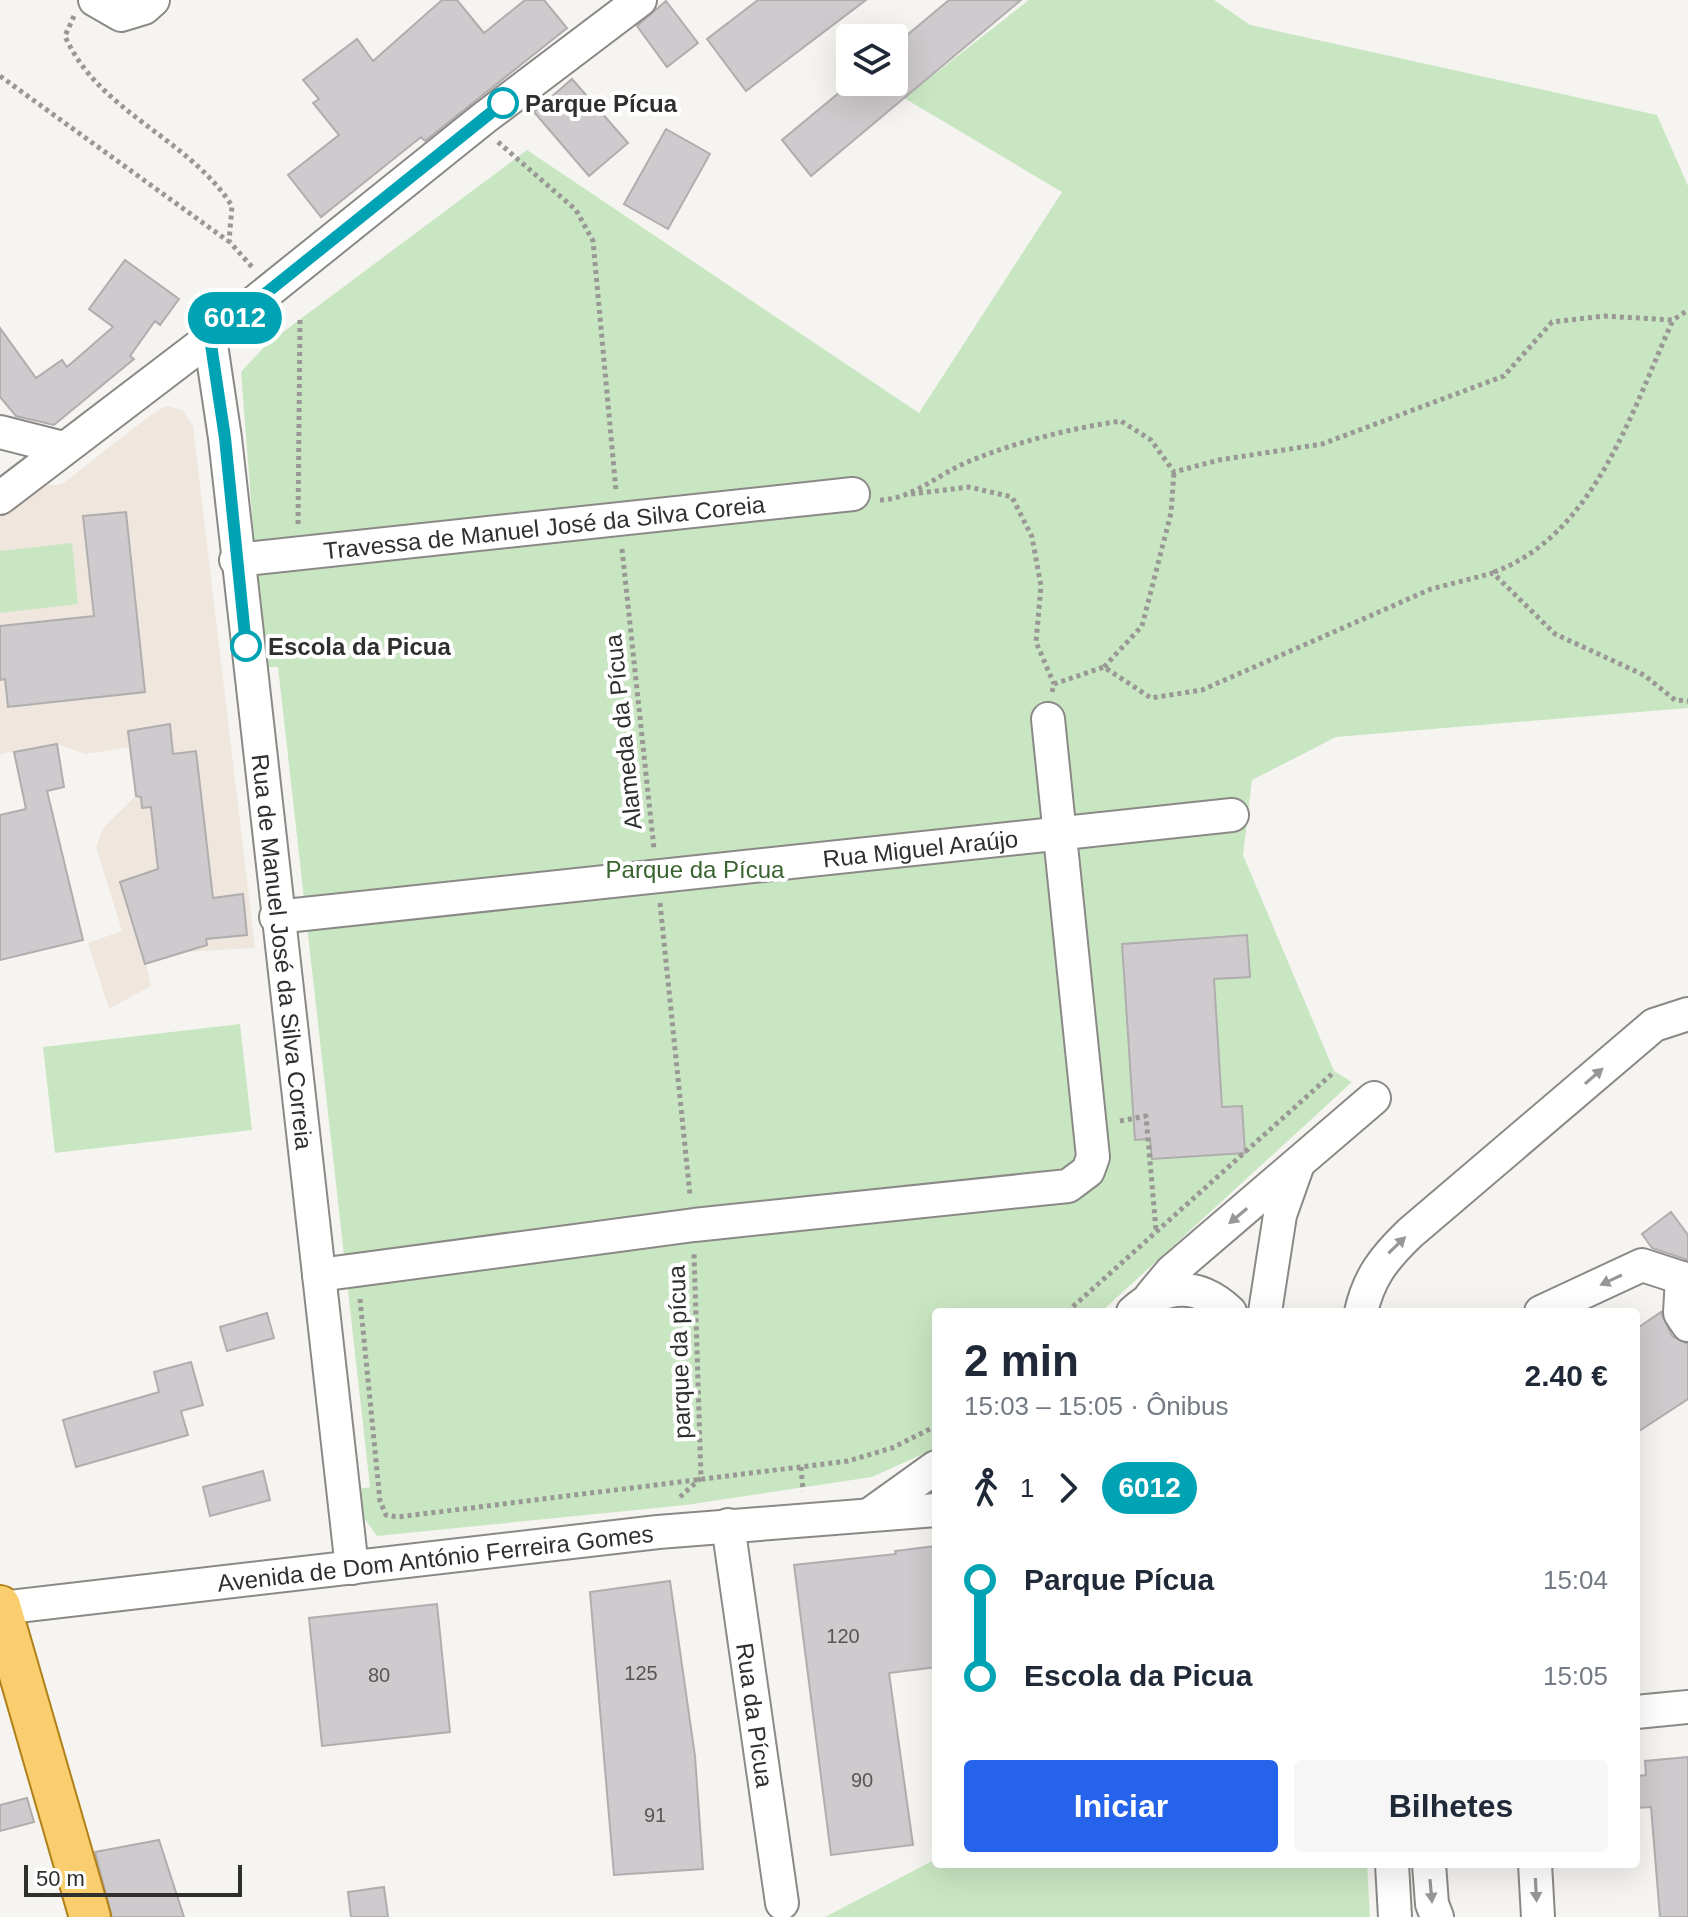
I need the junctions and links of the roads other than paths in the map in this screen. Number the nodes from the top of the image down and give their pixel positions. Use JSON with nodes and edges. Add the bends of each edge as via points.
{"nodes":[{"id":1,"x":153,"y":0,"type":"edge"},
{"id":2,"x":640,"y":0,"type":"edge"},
{"id":3,"x":86,"y":5,"type":"edge"},
{"id":4,"x":210,"y":338,"type":"junction"},
{"id":5,"x":0,"y":432,"type":"edge"},
{"id":6,"x":63,"y":448,"type":"junction"},
{"id":7,"x":853,"y":494,"type":"road end"},
{"id":8,"x":0,"y":498,"type":"edge"},
{"id":9,"x":236,"y":560,"type":"junction"},
{"id":10,"x":1048,"y":719,"type":"road end"},
{"id":11,"x":1232,"y":815,"type":"dead end"},
{"id":12,"x":1061,"y":832,"type":"junction"},
{"id":13,"x":276,"y":917,"type":"junction"},
{"id":14,"x":1688,"y":1014,"type":"edge"},
{"id":15,"x":1374,"y":1098,"type":"dead end"},
{"id":16,"x":1298,"y":1166,"type":"junction"},
{"id":17,"x":319,"y":1275,"type":"junction"},
{"id":18,"x":1685,"y":1276,"type":"edge"},
{"id":19,"x":1142,"y":1304,"type":"edge"},
{"id":20,"x":1225,"y":1308,"type":"edge"},
{"id":21,"x":1266,"y":1308,"type":"edge"},
{"id":22,"x":1362,"y":1308,"type":"edge"},
{"id":23,"x":1550,"y":1308,"type":"edge"},
{"id":24,"x":1688,"y":1325,"type":"edge"},
{"id":25,"x":932,"y":1470,"type":"edge"},
{"id":26,"x":932,"y":1510,"type":"edge"},
{"id":27,"x":869,"y":1515,"type":"junction"},
{"id":28,"x":728,"y":1525,"type":"junction"},
{"id":29,"x":352,"y":1568,"type":"junction"},
{"id":30,"x":0,"y":1607,"type":"edge"},
{"id":31,"x":1688,"y":1707,"type":"edge"},
{"id":32,"x":1640,"y":1712,"type":"edge"},
{"id":33,"x":1392,"y":1868,"type":"edge"},
{"id":34,"x":1429,"y":1868,"type":"edge"},
{"id":35,"x":1535,"y":1868,"type":"edge"},
{"id":36,"x":782,"y":1903,"type":"dead end"},
{"id":37,"x":90,"y":1917,"type":"edge"},
{"id":38,"x":1395,"y":1917,"type":"edge"},
{"id":39,"x":1437,"y":1917,"type":"edge"},
{"id":40,"x":1538,"y":1917,"type":"edge"}],
"edges":[{"from":1,"to":3,"type":"street","via":[[121,15]]},
{"from":2,"to":4,"type":"street"},
{"from":4,"to":6,"type":"street"},
{"from":4,"to":9,"type":"street","name":"Rua de Manuel José da Silva Correia"},
{"from":5,"to":6,"type":"street"},
{"from":6,"to":8,"type":"street"},
{"from":7,"to":9,"type":"street","name":"Travessa de Manuel José da Silva Coreia"},
{"from":9,"to":13,"type":"street","name":"Rua de Manuel José da Silva Correia"},
{"from":10,"to":12,"type":"street"},
{"from":11,"to":12,"type":"street","name":"Rua Miguel Araújo"},
{"from":12,"to":13,"type":"street","name":"Rua Miguel Araújo"},
{"from":12,"to":17,"type":"street","via":[[1093,1157],[1088,1171],[1068,1186],[694,1225]]},
{"from":13,"to":17,"type":"street","name":"Rua de Manuel José da Silva Correia"},
{"from":22,"to":14,"type":"street","one_way":true,"via":[[1382,1260],[1410,1233],[1654,1025]]},
{"from":15,"to":16,"type":"street"},
{"from":16,"to":19,"type":"street","one_way":true,"via":[[1171,1272]]},
{"from":16,"to":21,"type":"street","via":[[1280,1215]]},
{"from":17,"to":29,"type":"street","name":"Rua de Manuel José da Silva Correia"},
{"from":18,"to":23,"type":"street","one_way":true,"via":[[1642,1265]]},
{"from":18,"to":24,"type":"street","via":[[1680,1313]]},
{"from":19,"to":20,"type":"street","via":[[1190,1288]]},
{"from":25,"to":27,"type":"street"},
{"from":26,"to":27,"type":"street","name":"Avenida de Dom António Ferreira Gomes"},
{"from":27,"to":28,"type":"street","name":"Avenida de Dom António Ferreira Gomes"},
{"from":28,"to":29,"type":"street","name":"Avenida de Dom António Ferreira Gomes"},
{"from":28,"to":36,"type":"street","name":"Rua da Pícua"},
{"from":29,"to":30,"type":"street","name":"Avenida de Dom António Ferreira Gomes"},
{"from":30,"to":37,"type":"main road"},
{"from":31,"to":32,"type":"street"},
{"from":33,"to":38,"type":"street"},
{"from":34,"to":39,"type":"street","one_way":true},
{"from":35,"to":40,"type":"street","one_way":true}]}
